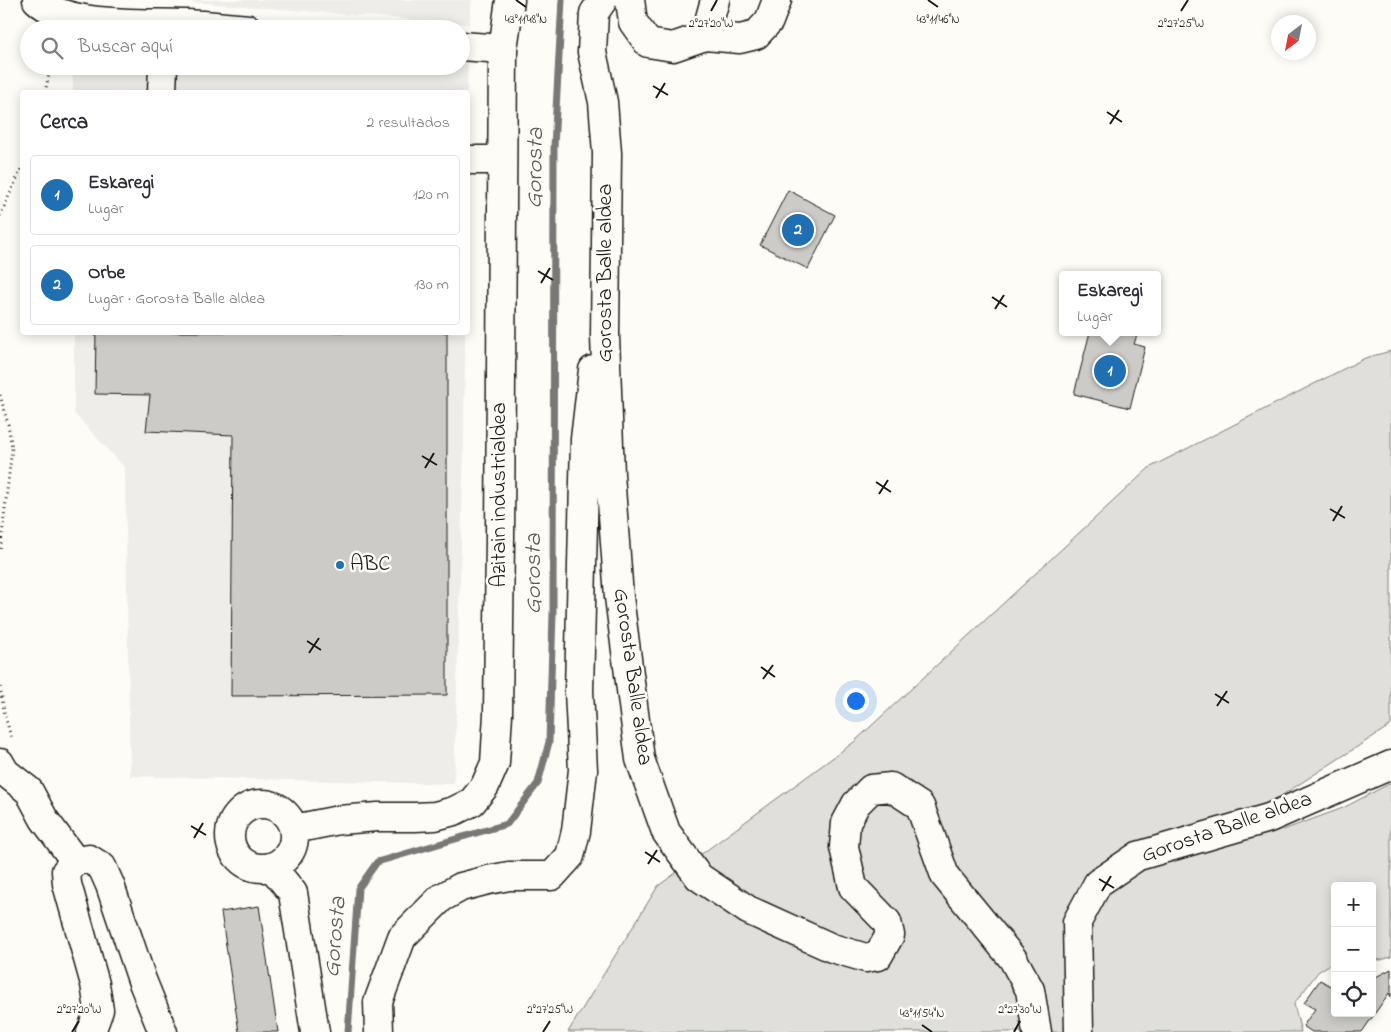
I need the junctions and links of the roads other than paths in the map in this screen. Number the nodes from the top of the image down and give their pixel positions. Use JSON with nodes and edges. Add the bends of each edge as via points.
{"nodes":[{"id":1,"x":38,"y":0,"type":"edge"},
{"id":2,"x":510,"y":0,"type":"edge"},
{"id":3,"x":603,"y":0,"type":"edge"},
{"id":4,"x":630,"y":0,"type":"edge"},
{"id":5,"x":715,"y":0,"type":"edge"},
{"id":6,"x":777,"y":0,"type":"edge"},
{"id":7,"x":96,"y":20,"type":"edge"},
{"id":8,"x":705,"y":36,"type":"junction"},
{"id":9,"x":470,"y":47,"type":"edge"},
{"id":10,"x":503,"y":49,"type":"junction"},
{"id":11,"x":163,"y":75,"type":"edge"},
{"id":12,"x":162,"y":90,"type":"edge"},
{"id":13,"x":470,"y":160,"type":"edge"},
{"id":14,"x":502,"y":160,"type":"junction"},
{"id":15,"x":605,"y":336,"type":"junction"},
{"id":16,"x":0,"y":762,"type":"edge"},
{"id":17,"x":1391,"y":766,"type":"edge"},
{"id":18,"x":294,"y":829,"type":"junction"},
{"id":19,"x":75,"y":861,"type":"junction"},
{"id":20,"x":272,"y":867,"type":"junction"},
{"id":21,"x":92,"y":1032,"type":"edge"},
{"id":22,"x":163,"y":1032,"type":"edge"},
{"id":23,"x":315,"y":1032,"type":"edge"},
{"id":24,"x":379,"y":1032,"type":"edge"},
{"id":25,"x":1037,"y":1032,"type":"edge"},
{"id":26,"x":1078,"y":1032,"type":"edge"}],
"edges":[{"from":1,"to":7,"type":"street","via":[[61,14]]},
{"from":2,"to":10,"type":"street","name":"Azitain industrialdea"},
{"from":3,"to":15,"type":"street","name":"Gorosta Balle aldea","via":[[594,14],[592,52],[603,102],[607,153]]},
{"from":4,"to":8,"type":"street","via":[[632,22],[648,43],[673,47]]},
{"from":5,"to":8,"type":"street"},
{"from":6,"to":8,"type":"street","via":[[769,20],[756,35],[740,39]]},
{"from":9,"to":10,"type":"street"},
{"from":10,"to":14,"type":"street","name":"Azitain industrialdea"},
{"from":11,"to":12,"type":"street"},
{"from":13,"to":14,"type":"street"},
{"from":14,"to":18,"type":"street","name":"Azitain industrialdea","via":[[495,763],[485,786],[472,802],[454,811],[435,816],[339,820]]},
{"from":15,"to":24,"type":"street","via":[[591,375],[585,438],[580,691],[583,770],[570,856],[552,876],[509,876],[488,880],[461,887],[441,898],[402,937],[378,1002]]},
{"from":15,"to":25,"type":"street","name":"Gorosta Balle aldea","via":[[619,597],[640,759],[666,832],[699,878],[748,910],[832,948],[866,958],[878,956],[890,935],[887,922],[853,887],[844,846],[846,823],[856,804],[871,789],[891,788],[920,806],[945,876],[1013,959],[1030,990]]},
{"from":16,"to":19,"type":"street","via":[[5,772],[29,791],[44,819]]},
{"from":17,"to":26,"type":"street","name":"Gorosta Balle aldea","via":[[1270,818],[1138,856],[1098,883],[1077,922]]},
{"from":18,"to":20,"type":"street","via":[[291,852]]},
{"from":18,"to":20,"type":"street","via":[[288,816],[269,804],[259,803],[238,814],[232,825],[232,848],[249,866]]},
{"from":19,"to":21,"type":"street","via":[[66,871],[67,884],[96,984],[99,1010]]},
{"from":19,"to":22,"type":"street","via":[[89,859],[102,867]]},
{"from":20,"to":23,"type":"street","via":[[293,894]]}]}
